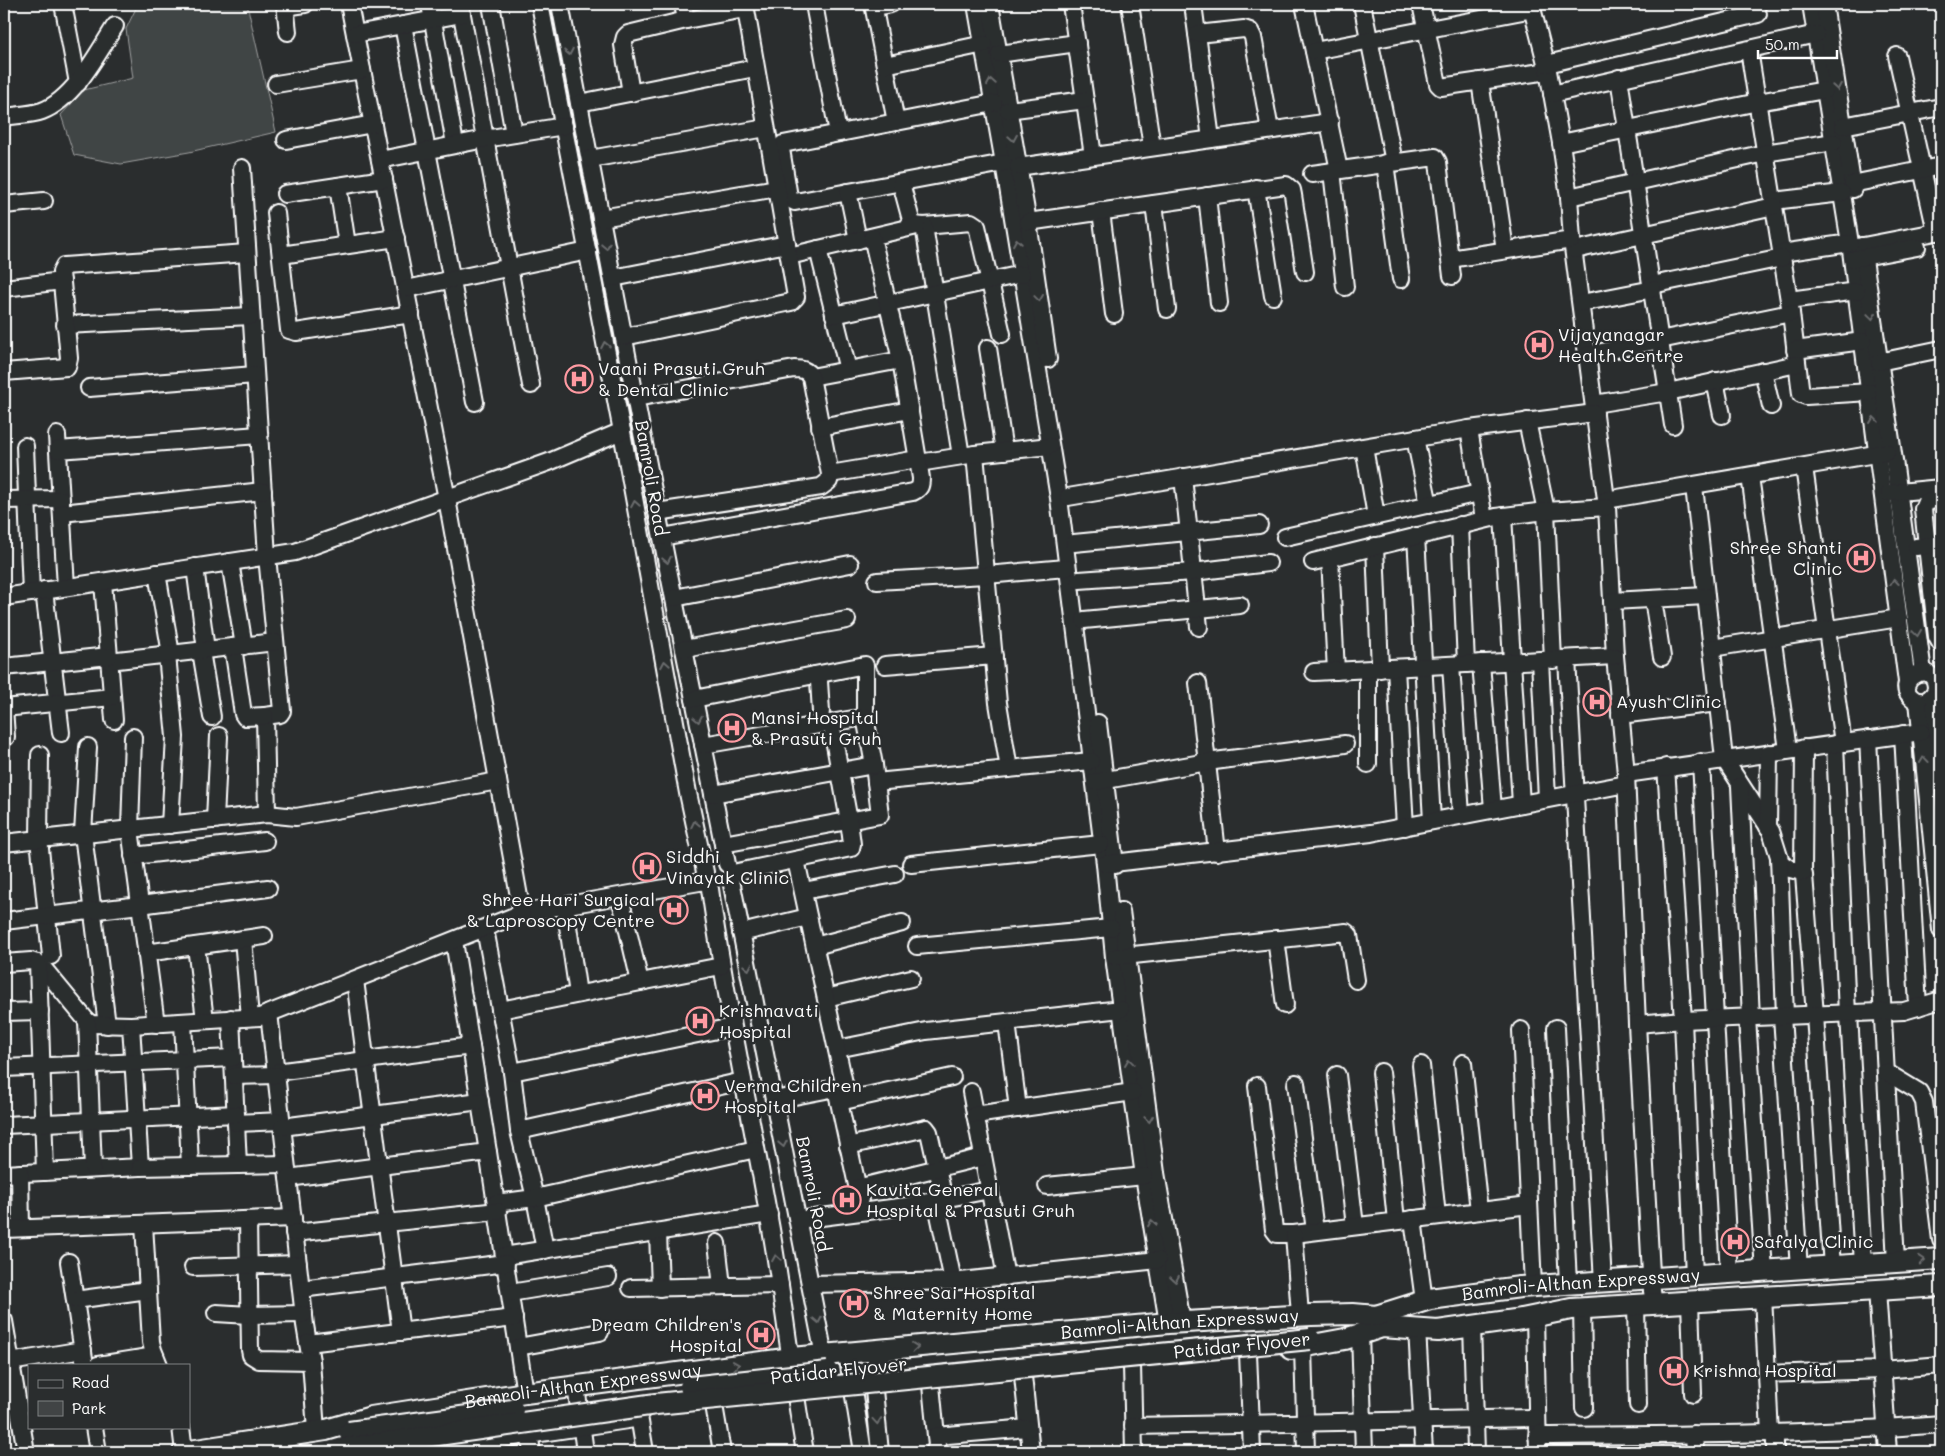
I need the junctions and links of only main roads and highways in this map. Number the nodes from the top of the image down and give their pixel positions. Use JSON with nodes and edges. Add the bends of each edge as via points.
{"nodes":[{"id":1,"x":1941,"y":1259,"type":"edge"},
{"id":2,"x":1941,"y":1275,"type":"edge"},
{"id":3,"x":1941,"y":1286,"type":"edge"},
{"id":4,"x":1648,"y":1294,"type":"junction"},
{"id":5,"x":1573,"y":1296,"type":"junction"},
{"id":6,"x":1353,"y":1314,"type":"joint"},
{"id":7,"x":1379,"y":1321,"type":"junction"},
{"id":8,"x":1306,"y":1332,"type":"junction"},
{"id":9,"x":321,"y":1431,"type":"junction"},
{"id":10,"x":261,"y":1440,"type":"junction"},
{"id":11,"x":530,"y":1443,"type":"edge"},
{"id":12,"x":343,"y":1444,"type":"edge"},
{"id":13,"x":441,"y":1450,"type":"edge"},
{"id":14,"x":183,"y":1452,"type":"edge"},
{"id":15,"x":226,"y":1452,"type":"edge"},
{"id":16,"x":402,"y":1452,"type":"edge"}],
"edges":[{"from":4,"to":1,"type":"main road","name":"Bamroli-Althan Expressway","one_way":true,"via":[[1694,1276]]},
{"from":2,"to":4,"type":"main road","name":"Bamroli-Althan Expressway"},
{"from":3,"to":4,"type":"main road","via":[[1690,1301]]},
{"from":4,"to":5,"type":"main road","name":"Bamroli-Althan Expressway"},
{"from":4,"to":5,"type":"main road","name":"Bamroli-Althan Expressway","via":[[1603,1282]]},
{"from":5,"to":7,"type":"main road","via":[[1515,1296],[1442,1306]]},
{"from":5,"to":7,"type":"main road","name":"Bamroli-Althan Expressway","via":[[1532,1286],[1424,1301]]},
{"from":5,"to":7,"type":"main road","via":[[1535,1316],[1472,1326],[1417,1329]]},
{"from":6,"to":7,"type":"main road","name":"Bamroli-Althan Expressway"},
{"from":6,"to":8,"type":"main road","name":"Patidar Flyover"},
{"from":7,"to":8,"type":"main road","name":"Patidar Flyover","via":[[1352,1337]]},
{"from":9,"to":8,"type":"main road","name":"Bamroli-Althan Expressway","one_way":true,"via":[[371,1417],[525,1393],[792,1358],[1175,1322]]},
{"from":8,"to":11,"type":"main road","name":"Bamroli-Althan Expressway","via":[[1248,1353],[931,1385],[795,1394],[580,1425]]},
{"from":8,"to":12,"type":"main road","name":"Patidar Flyover","bridge":true,"via":[[737,1381]]},
{"from":9,"to":10,"type":"main road","name":"Bamroli-Althan Expressway"},
{"from":9,"to":12,"type":"main road","name":"Patidar Flyover"},
{"from":10,"to":14,"type":"main road","name":"Bamroli-Althan Expressway"},
{"from":10,"to":15,"type":"main road","via":[[242,1450]]},
{"from":11,"to":13,"type":"main road","name":"Bamroli-Althan Expressway"},
{"from":13,"to":16,"type":"main road","name":"Bamroli-Althan Expressway"}]}
